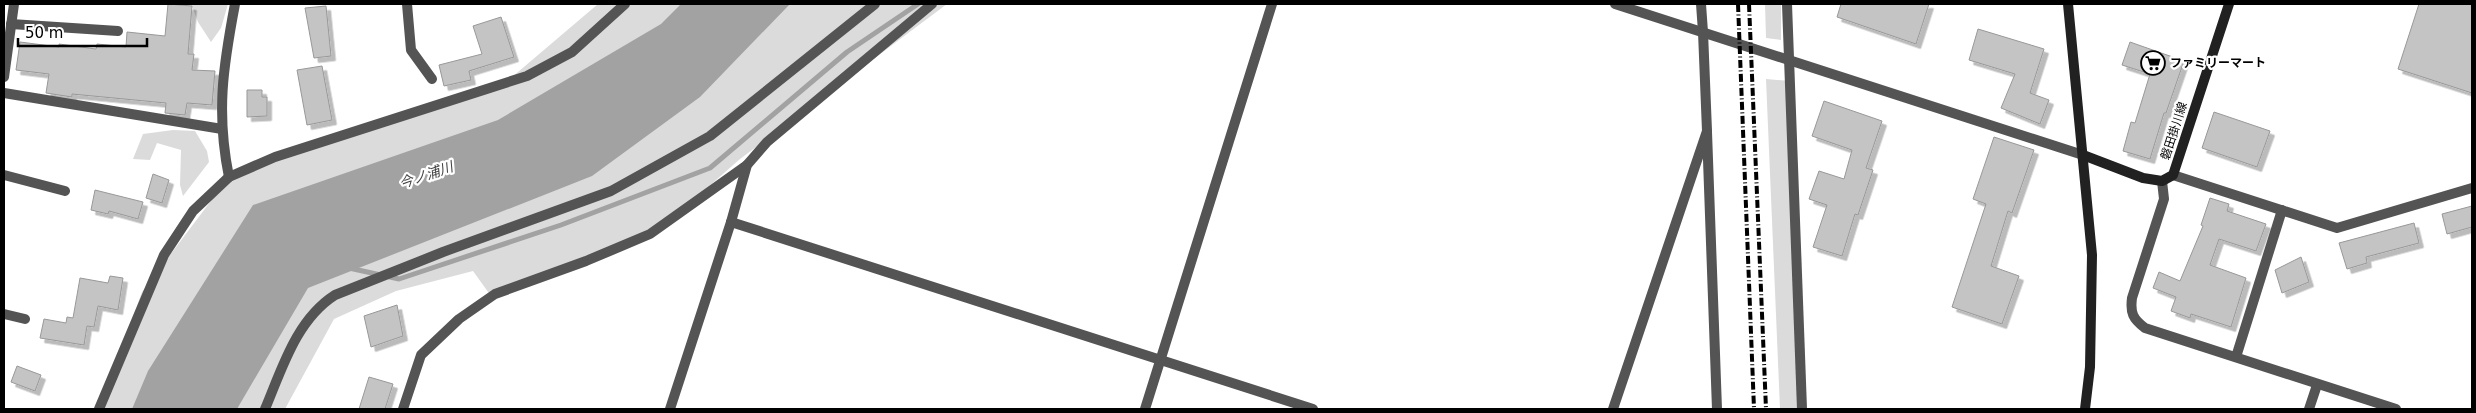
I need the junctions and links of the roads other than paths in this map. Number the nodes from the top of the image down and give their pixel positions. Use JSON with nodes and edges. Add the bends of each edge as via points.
{"nodes":[{"id":1,"x":14,"y":4,"type":"edge"},
{"id":2,"x":235,"y":4,"type":"edge"},
{"id":3,"x":407,"y":4,"type":"edge"},
{"id":4,"x":625,"y":4,"type":"edge"},
{"id":5,"x":875,"y":4,"type":"edge"},
{"id":6,"x":932,"y":4,"type":"edge"},
{"id":7,"x":1272,"y":4,"type":"edge"},
{"id":8,"x":1615,"y":4,"type":"edge"},
{"id":9,"x":1702,"y":4,"type":"edge"},
{"id":10,"x":1787,"y":4,"type":"edge"},
{"id":11,"x":2068,"y":4,"type":"edge"},
{"id":12,"x":2229,"y":4,"type":"edge"},
{"id":13,"x":11,"y":24,"type":"junction"},
{"id":14,"x":118,"y":31,"type":"dead end"},
{"id":15,"x":1703,"y":32,"type":"junction"},
{"id":16,"x":1789,"y":60,"type":"junction"},
{"id":17,"x":4,"y":78,"type":"edge"},
{"id":18,"x":432,"y":79,"type":"dead end"},
{"id":19,"x":4,"y":93,"type":"edge"},
{"id":20,"x":222,"y":130,"type":"junction"},
{"id":21,"x":1707,"y":131,"type":"junction"},
{"id":22,"x":2083,"y":155,"type":"junction"},
{"id":23,"x":747,"y":164,"type":"junction"},
{"id":24,"x":4,"y":175,"type":"edge"},
{"id":25,"x":2173,"y":175,"type":"junction"},
{"id":26,"x":229,"y":177,"type":"junction"},
{"id":27,"x":2162,"y":181,"type":"junction"},
{"id":28,"x":2472,"y":188,"type":"edge"},
{"id":29,"x":65,"y":191,"type":"dead end"},
{"id":30,"x":2282,"y":210,"type":"junction"},
{"id":31,"x":731,"y":222,"type":"junction"},
{"id":32,"x":4,"y":314,"type":"edge"},
{"id":33,"x":25,"y":319,"type":"dead end"},
{"id":34,"x":2236,"y":357,"type":"junction"},
{"id":35,"x":1160,"y":361,"type":"junction"},
{"id":36,"x":2317,"y":385,"type":"junction"},
{"id":37,"x":99,"y":409,"type":"edge"},
{"id":38,"x":265,"y":409,"type":"edge"},
{"id":39,"x":403,"y":409,"type":"edge"},
{"id":40,"x":670,"y":409,"type":"edge"},
{"id":41,"x":1145,"y":409,"type":"edge"},
{"id":42,"x":1314,"y":409,"type":"edge"},
{"id":43,"x":1613,"y":409,"type":"edge"},
{"id":44,"x":1717,"y":409,"type":"edge"},
{"id":45,"x":1802,"y":409,"type":"edge"},
{"id":46,"x":2085,"y":409,"type":"edge"},
{"id":47,"x":2309,"y":409,"type":"edge"},
{"id":48,"x":2396,"y":409,"type":"edge"}],
"edges":[{"from":1,"to":13,"type":"street"},
{"from":2,"to":20,"type":"street","via":[[223,70]]},
{"from":3,"to":18,"type":"street","via":[[412,50]]},
{"from":4,"to":26,"type":"street","via":[[572,52],[526,76],[275,157]]},
{"from":5,"to":38,"type":"street","via":[[710,136],[611,191],[443,252],[322,303],[295,338]]},
{"from":6,"to":23,"type":"street","via":[[767,142]]},
{"from":7,"to":35,"type":"street"},
{"from":8,"to":15,"type":"street"},
{"from":9,"to":15,"type":"street"},
{"from":10,"to":16,"type":"street"},
{"from":11,"to":22,"type":"main road"},
{"from":12,"to":25,"type":"main road","name":"磐田掛川線"},
{"from":13,"to":14,"type":"street"},
{"from":13,"to":17,"type":"street"},
{"from":15,"to":16,"type":"street"},
{"from":15,"to":21,"type":"street"},
{"from":16,"to":22,"type":"street"},
{"from":16,"to":45,"type":"street"},
{"from":19,"to":20,"type":"street"},
{"from":20,"to":26,"type":"street"},
{"from":21,"to":43,"type":"street"},
{"from":21,"to":44,"type":"street"},
{"from":22,"to":27,"type":"main road","via":[[2143,178]]},
{"from":22,"to":46,"type":"main road","via":[[2092,255],[2090,367]]},
{"from":23,"to":31,"type":"street"},
{"from":23,"to":39,"type":"street","via":[[650,234],[495,294],[458,319],[421,355]]},
{"from":24,"to":29,"type":"street"},
{"from":25,"to":27,"type":"main road","name":"磐田掛川線"},
{"from":25,"to":30,"type":"street"},
{"from":26,"to":37,"type":"street","via":[[193,211],[164,255]]},
{"from":27,"to":34,"type":"street","via":[[2164,199],[2130,311],[2144,328]]},
{"from":28,"to":30,"type":"street","via":[[2337,228]]},
{"from":30,"to":34,"type":"street"},
{"from":31,"to":35,"type":"street"},
{"from":31,"to":40,"type":"street"},
{"from":32,"to":33,"type":"street"},
{"from":34,"to":36,"type":"street"},
{"from":35,"to":41,"type":"street"},
{"from":35,"to":42,"type":"street"},
{"from":36,"to":47,"type":"street"},
{"from":36,"to":48,"type":"street"}]}
